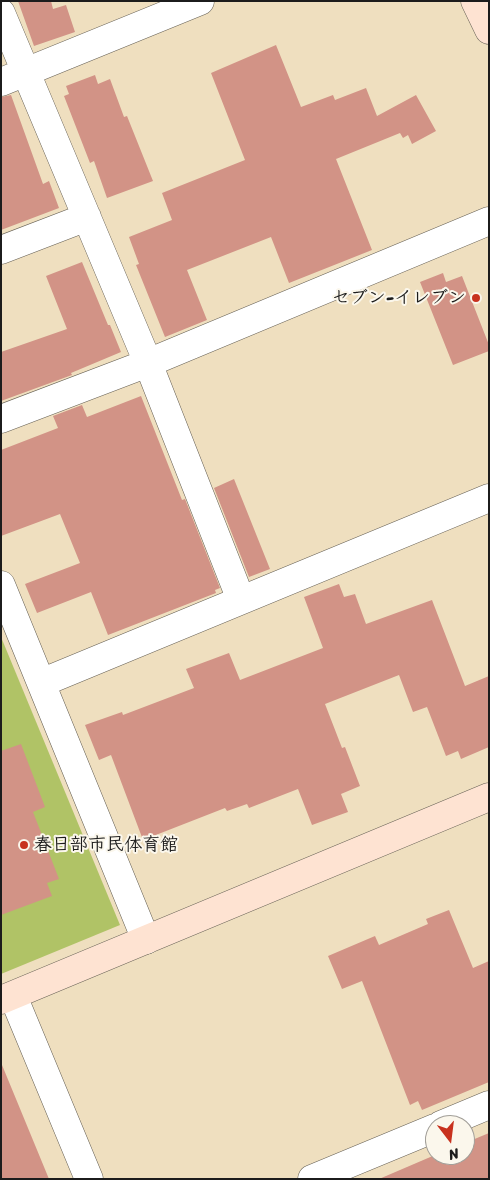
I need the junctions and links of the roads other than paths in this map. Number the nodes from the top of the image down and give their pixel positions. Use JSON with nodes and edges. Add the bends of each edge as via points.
{"nodes":[{"id":1,"x":200,"y":1,"type":"edge"},
{"id":2,"x":475,"y":1,"type":"edge"},
{"id":3,"x":1,"y":13,"type":"edge"},
{"id":4,"x":489,"y":30,"type":"edge"},
{"id":5,"x":27,"y":71,"type":"junction"},
{"id":6,"x":1,"y":82,"type":"edge"},
{"id":7,"x":87,"y":217,"type":"junction"},
{"id":8,"x":489,"y":221,"type":"edge"},
{"id":9,"x":1,"y":250,"type":"edge"},
{"id":10,"x":148,"y":363,"type":"junction"},
{"id":11,"x":1,"y":420,"type":"edge"},
{"id":12,"x":489,"y":498,"type":"edge"},
{"id":13,"x":1,"y":585,"type":"edge"},
{"id":14,"x":241,"y":600,"type":"junction"},
{"id":15,"x":41,"y":684,"type":"junction"},
{"id":16,"x":489,"y":797,"type":"edge"},
{"id":17,"x":146,"y":940,"type":"junction"},
{"id":18,"x":7,"y":998,"type":"edge"},
{"id":19,"x":489,"y":1105,"type":"edge"},
{"id":20,"x":465,"y":1115,"type":"edge"},
{"id":21,"x":425,"y":1133,"type":"edge"},
{"id":22,"x":357,"y":1170,"type":"edge"},
{"id":23,"x":89,"y":1179,"type":"edge"},
{"id":24,"x":312,"y":1179,"type":"edge"}],
"edges":[{"from":1,"to":5,"type":"street"},
{"from":2,"to":4,"type":"street"},
{"from":3,"to":5,"type":"street"},
{"from":5,"to":6,"type":"street"},
{"from":5,"to":7,"type":"street"},
{"from":7,"to":9,"type":"street"},
{"from":7,"to":10,"type":"street"},
{"from":8,"to":10,"type":"street"},
{"from":10,"to":11,"type":"street"},
{"from":10,"to":14,"type":"street"},
{"from":12,"to":14,"type":"street"},
{"from":13,"to":15,"type":"street"},
{"from":14,"to":15,"type":"street"},
{"from":15,"to":17,"type":"street"},
{"from":16,"to":17,"type":"street"},
{"from":17,"to":18,"type":"street"},
{"from":18,"to":23,"type":"street"},
{"from":19,"to":20,"type":"street"},
{"from":21,"to":22,"type":"street"},
{"from":22,"to":24,"type":"street"}]}
